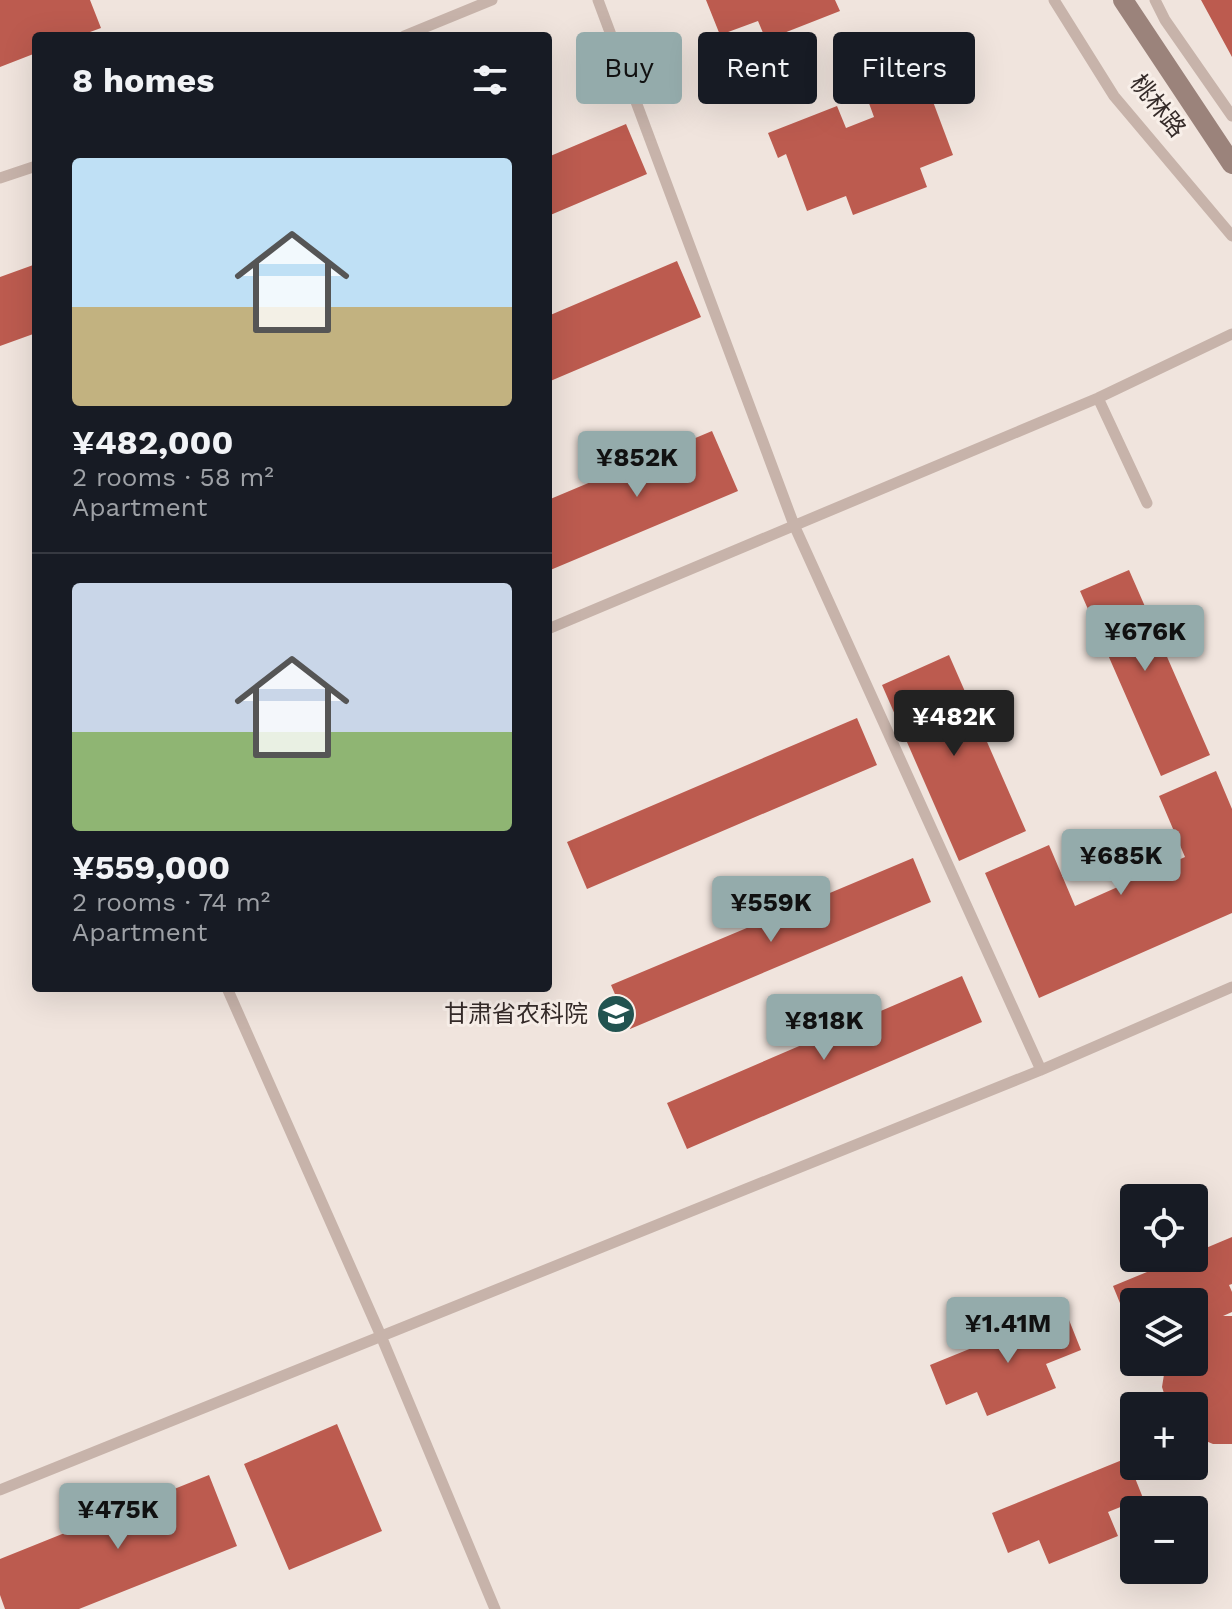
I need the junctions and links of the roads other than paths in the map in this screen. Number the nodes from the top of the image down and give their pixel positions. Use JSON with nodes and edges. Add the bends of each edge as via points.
{"nodes":[{"id":1,"x":492,"y":0,"type":"edge"},
{"id":2,"x":598,"y":0,"type":"edge"},
{"id":3,"x":1054,"y":0,"type":"edge"},
{"id":4,"x":1123,"y":0,"type":"edge"},
{"id":5,"x":1155,"y":0,"type":"edge"},
{"id":6,"x":414,"y":32,"type":"edge"},
{"id":7,"x":1232,"y":116,"type":"edge"},
{"id":8,"x":1232,"y":164,"type":"edge"},
{"id":9,"x":32,"y":167,"type":"edge"},
{"id":10,"x":0,"y":178,"type":"edge"},
{"id":11,"x":1232,"y":236,"type":"edge"},
{"id":12,"x":1232,"y":334,"type":"edge"},
{"id":13,"x":1098,"y":398,"type":"junction"},
{"id":14,"x":1147,"y":503,"type":"dead end"},
{"id":15,"x":794,"y":525,"type":"junction"},
{"id":16,"x":552,"y":627,"type":"edge"},
{"id":17,"x":1232,"y":987,"type":"edge"},
{"id":18,"x":229,"y":992,"type":"edge"},
{"id":19,"x":1041,"y":1070,"type":"junction"},
{"id":20,"x":381,"y":1336,"type":"junction"},
{"id":21,"x":0,"y":1490,"type":"edge"},
{"id":22,"x":495,"y":1609,"type":"edge"}],
"edges":[{"from":1,"to":6,"type":"lane"},
{"from":2,"to":15,"type":"lane"},
{"from":3,"to":11,"type":"lane","name":"桃林路","via":[[1114,96]]},
{"from":4,"to":8,"type":"main road","name":"桃林路"},
{"from":5,"to":7,"type":"lane"},
{"from":9,"to":10,"type":"lane"},
{"from":12,"to":13,"type":"lane"},
{"from":13,"to":14,"type":"lane"},
{"from":13,"to":15,"type":"lane"},
{"from":15,"to":16,"type":"lane"},
{"from":15,"to":19,"type":"lane"},
{"from":17,"to":19,"type":"lane"},
{"from":18,"to":20,"type":"lane"},
{"from":19,"to":20,"type":"lane"},
{"from":20,"to":21,"type":"lane"},
{"from":20,"to":22,"type":"lane"}]}
